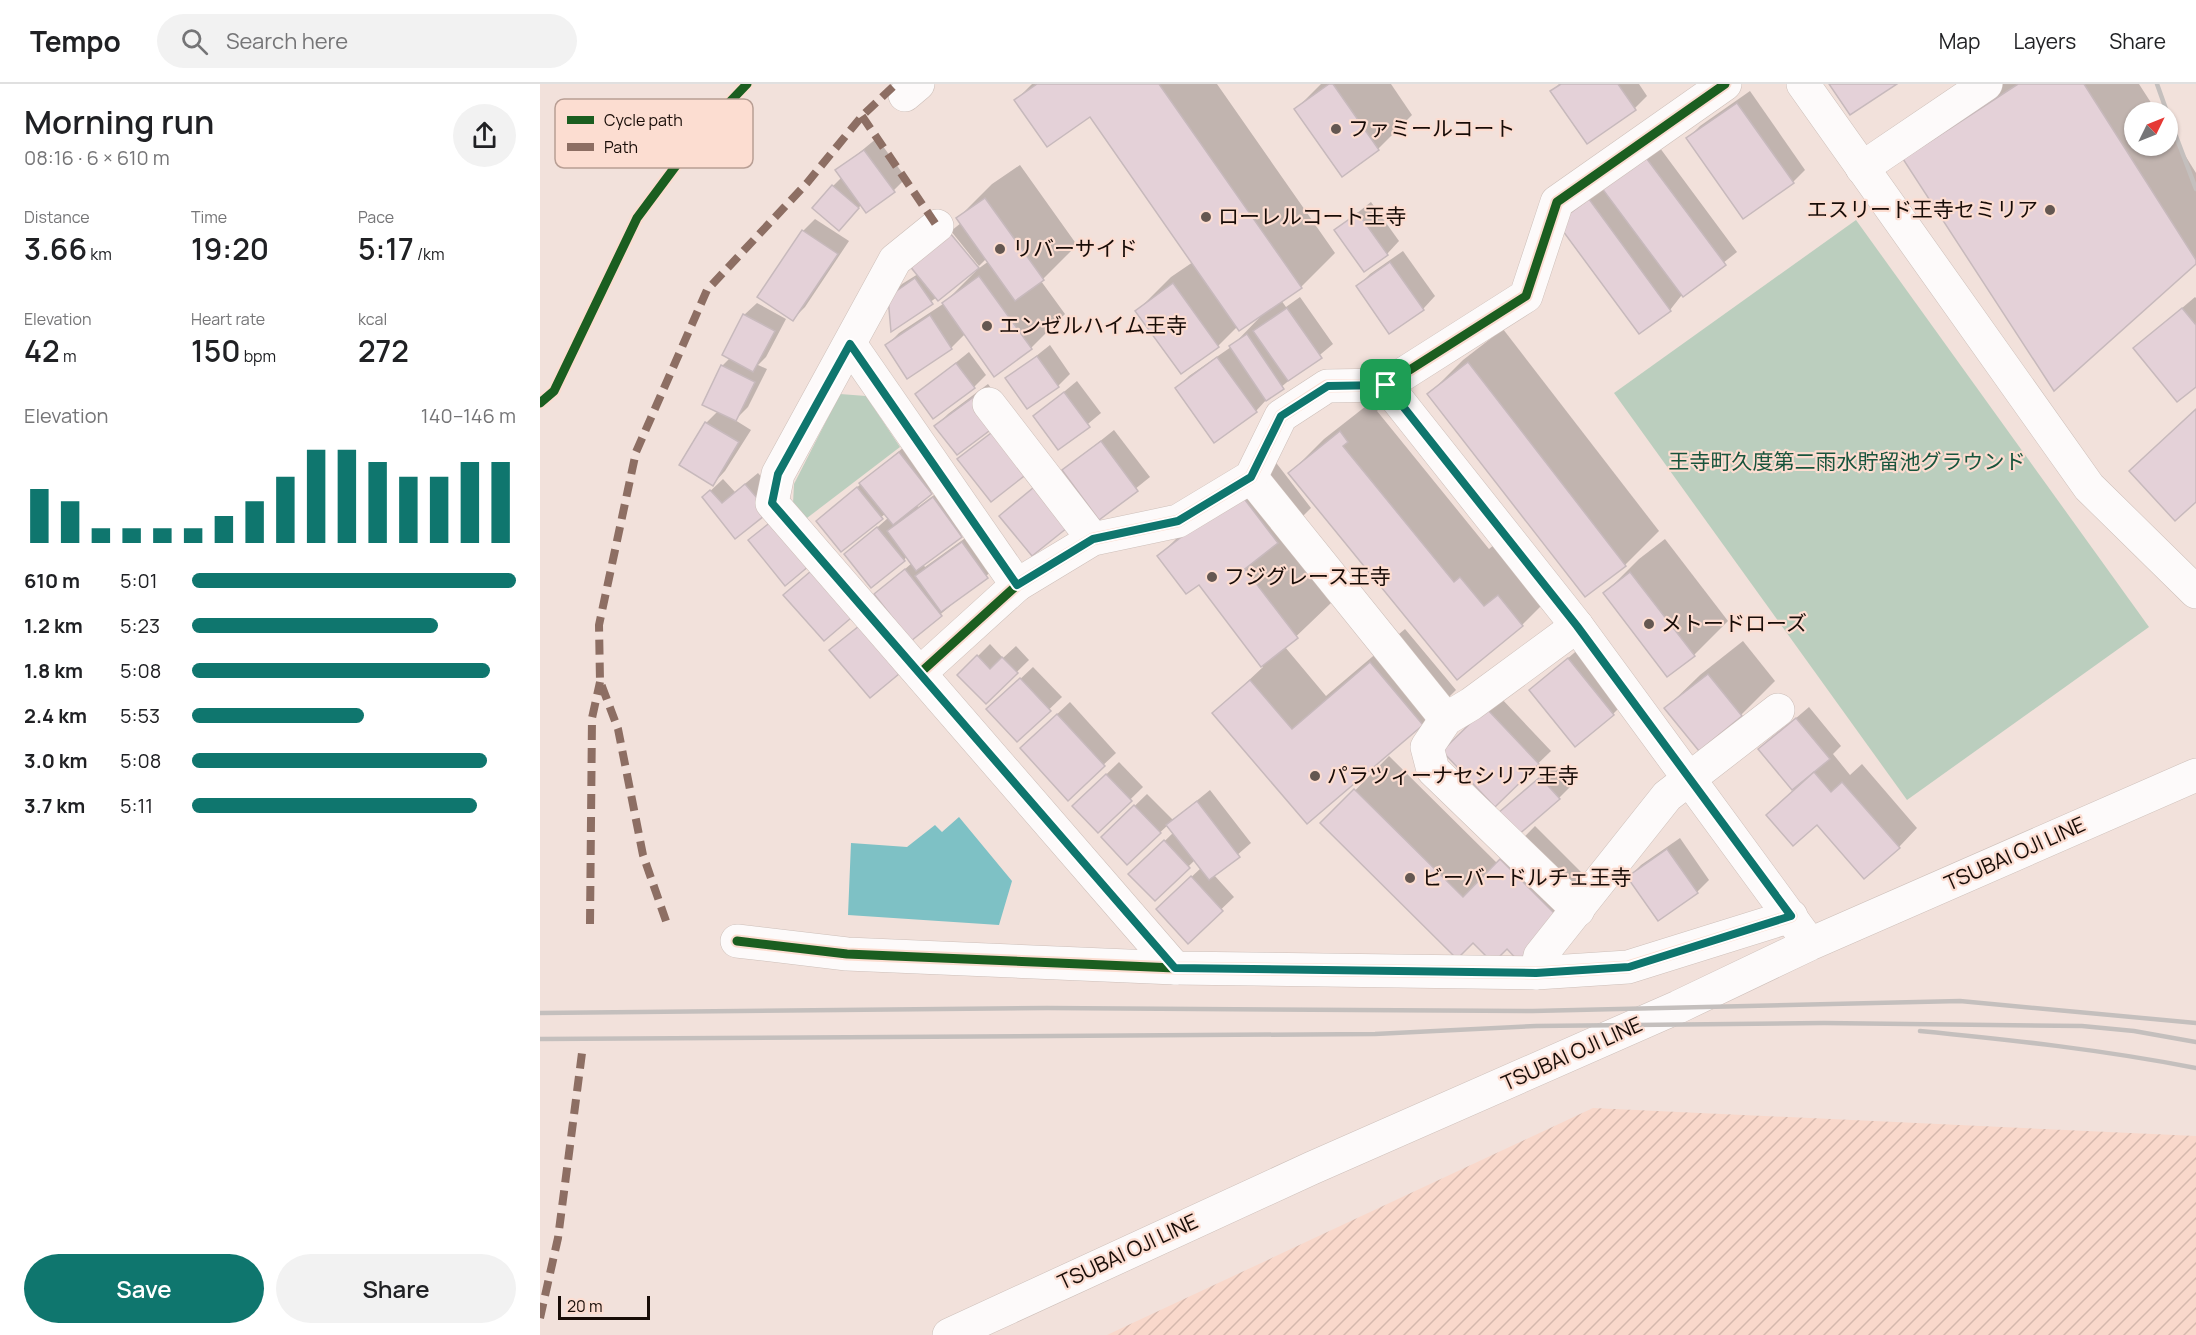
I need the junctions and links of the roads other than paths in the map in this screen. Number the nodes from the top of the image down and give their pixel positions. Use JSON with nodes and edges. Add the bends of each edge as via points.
{"nodes":[{"id":1,"x":1725,"y":84,"type":"edge"},
{"id":2,"x":1803,"y":84,"type":"edge"},
{"id":3,"x":1986,"y":84,"type":"edge"},
{"id":4,"x":1862,"y":168,"type":"junction"},
{"id":5,"x":937,"y":226,"type":"dead end"},
{"id":6,"x":850,"y":344,"type":"junction"},
{"id":7,"x":1386,"y":385,"type":"junction"},
{"id":8,"x":989,"y":404,"type":"dead end"},
{"id":9,"x":1251,"y":477,"type":"junction"},
{"id":10,"x":1093,"y":539,"type":"junction"},
{"id":11,"x":1017,"y":585,"type":"junction"},
{"id":12,"x":2196,"y":592,"type":"edge"},
{"id":13,"x":1577,"y":626,"type":"junction"},
{"id":14,"x":920,"y":673,"type":"junction"},
{"id":15,"x":1778,"y":710,"type":"dead end"},
{"id":16,"x":1446,"y":719,"type":"junction"},
{"id":17,"x":2196,"y":775,"type":"edge"},
{"id":18,"x":1688,"y":779,"type":"junction"},
{"id":19,"x":1578,"y":910,"type":"junction"},
{"id":20,"x":1791,"y":916,"type":"junction"},
{"id":21,"x":737,"y":941,"type":"dead end"},
{"id":22,"x":1810,"y":944,"type":"junction"},
{"id":23,"x":1175,"y":968,"type":"junction"},
{"id":24,"x":1536,"y":973,"type":"junction"},
{"id":25,"x":949,"y":1335,"type":"edge"}],
"edges":[{"from":1,"to":7,"type":"street","via":[[1557,202],[1526,296]]},
{"from":2,"to":4,"type":"street"},
{"from":3,"to":4,"type":"street"},
{"from":4,"to":12,"type":"street","via":[[2089,487]]},
{"from":5,"to":6,"type":"street","via":[[895,260]]},
{"from":6,"to":11,"type":"street"},
{"from":6,"to":14,"type":"street","via":[[778,474],[772,503]]},
{"from":7,"to":9,"type":"street","via":[[1328,386],[1281,416]]},
{"from":7,"to":13,"type":"street"},
{"from":8,"to":10,"type":"street"},
{"from":9,"to":10,"type":"street","via":[[1178,521]]},
{"from":9,"to":16,"type":"street"},
{"from":10,"to":11,"type":"street"},
{"from":11,"to":14,"type":"street"},
{"from":13,"to":16,"type":"street"},
{"from":13,"to":18,"type":"street"},
{"from":14,"to":23,"type":"street"},
{"from":15,"to":18,"type":"street"},
{"from":16,"to":19,"type":"street","via":[[1427,747],[1432,770]]},
{"from":17,"to":22,"type":"street","name":"TSUBAI OJI LINE"},
{"from":18,"to":19,"type":"street","via":[[1667,796]]},
{"from":18,"to":20,"type":"street"},
{"from":19,"to":24,"type":"street","via":[[1540,956]]},
{"from":20,"to":22,"type":"street"},
{"from":20,"to":24,"type":"street","via":[[1629,967]]},
{"from":21,"to":23,"type":"street","via":[[848,954]]},
{"from":22,"to":25,"type":"street","name":"TSUBAI OJI LINE"},
{"from":23,"to":24,"type":"street"}]}
